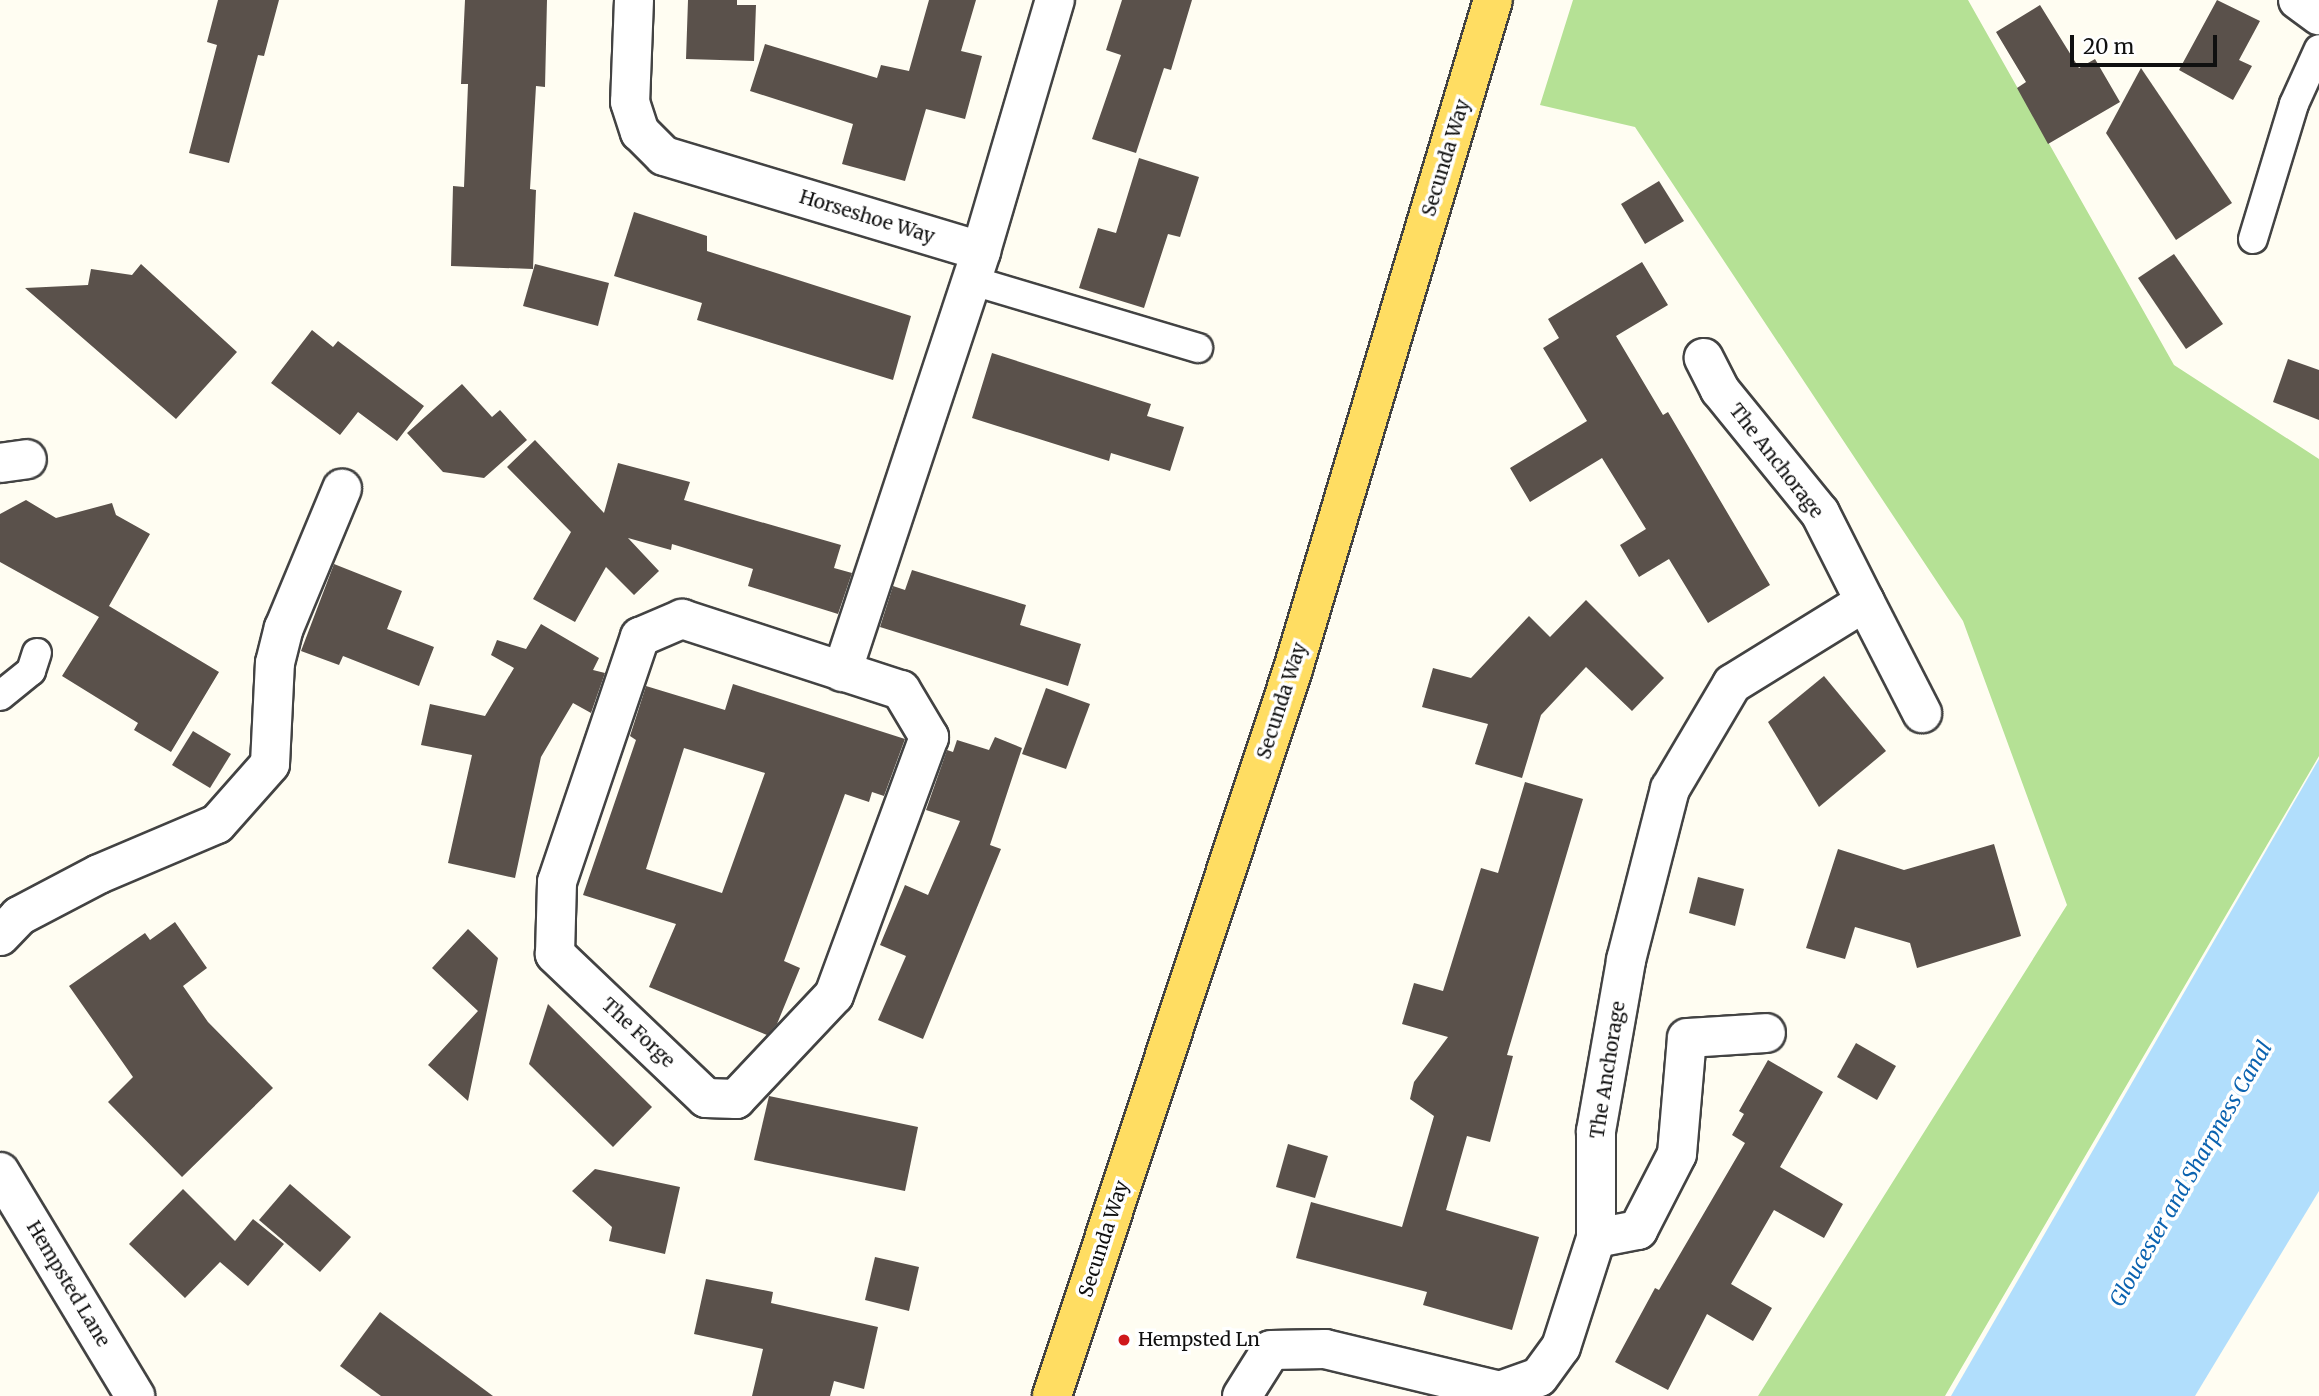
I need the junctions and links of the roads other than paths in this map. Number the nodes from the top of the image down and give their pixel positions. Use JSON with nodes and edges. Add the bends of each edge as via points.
{"nodes":[{"id":1,"x":634,"y":0,"type":"edge"},
{"id":2,"x":1055,"y":0,"type":"edge"},
{"id":3,"x":1493,"y":0,"type":"edge"},
{"id":4,"x":2298,"y":0,"type":"edge"},
{"id":5,"x":2319,"y":15,"type":"edge"},
{"id":6,"x":2319,"y":49,"type":"edge"},
{"id":7,"x":2253,"y":239,"type":"dead end"},
{"id":8,"x":975,"y":265,"type":"junction"},
{"id":9,"x":1198,"y":348,"type":"dead end"},
{"id":10,"x":1704,"y":358,"type":"dead end"},
{"id":11,"x":342,"y":489,"type":"dead end"},
{"id":12,"x":1865,"y":603,"type":"junction"},
{"id":13,"x":37,"y":653,"type":"dead end"},
{"id":14,"x":842,"y":672,"type":"junction"},
{"id":15,"x":0,"y":696,"type":"edge"},
{"id":16,"x":1922,"y":713,"type":"dead end"},
{"id":17,"x":0,"y":936,"type":"edge"},
{"id":18,"x":1766,"y":1033,"type":"dead end"},
{"id":19,"x":0,"y":1172,"type":"edge"},
{"id":20,"x":1596,"y":1238,"type":"junction"},
{"id":21,"x":135,"y":1396,"type":"edge"},
{"id":22,"x":1052,"y":1396,"type":"edge"},
{"id":23,"x":1242,"y":1396,"type":"edge"}],
"edges":[{"from":1,"to":8,"type":"street","name":"Horseshoe Way","via":[[630,103],[640,132],[664,156]]},
{"from":2,"to":8,"type":"street"},
{"from":3,"to":22,"type":"main road","name":"Secunda Way","via":[[1293,669]]},
{"from":4,"to":5,"type":"street"},
{"from":6,"to":7,"type":"lane","via":[[2286,129]]},
{"from":8,"to":9,"type":"lane"},
{"from":8,"to":14,"type":"street"},
{"from":10,"to":12,"type":"street","name":"The Anchorage","via":[[1720,390],[1820,513]]},
{"from":11,"to":17,"type":"street","via":[[284,628],[275,663],[270,764],[217,824],[99,874],[19,916]]},
{"from":12,"to":16,"type":"street","name":"The Anchorage"},
{"from":12,"to":20,"type":"street","name":"The Anchorage","via":[[1732,684],[1671,789],[1626,960],[1596,1131]]},
{"from":13,"to":15,"type":"lane","via":[[32,671]]},
{"from":14,"to":14,"type":"street","name":"The Forge","via":[[901,690],[929,737],[834,995],[736,1099],[706,1098],[555,954],[556,882],[640,637],[682,619]]},
{"from":18,"to":20,"type":"street","via":[[1687,1038],[1677,1154],[1638,1230]]},
{"from":19,"to":21,"type":"street","name":"Hempsted Lane"},
{"from":20,"to":23,"type":"street","name":"The Anchorage","via":[[1561,1347],[1539,1377],[1500,1391],[1325,1349],[1271,1350]]}]}
